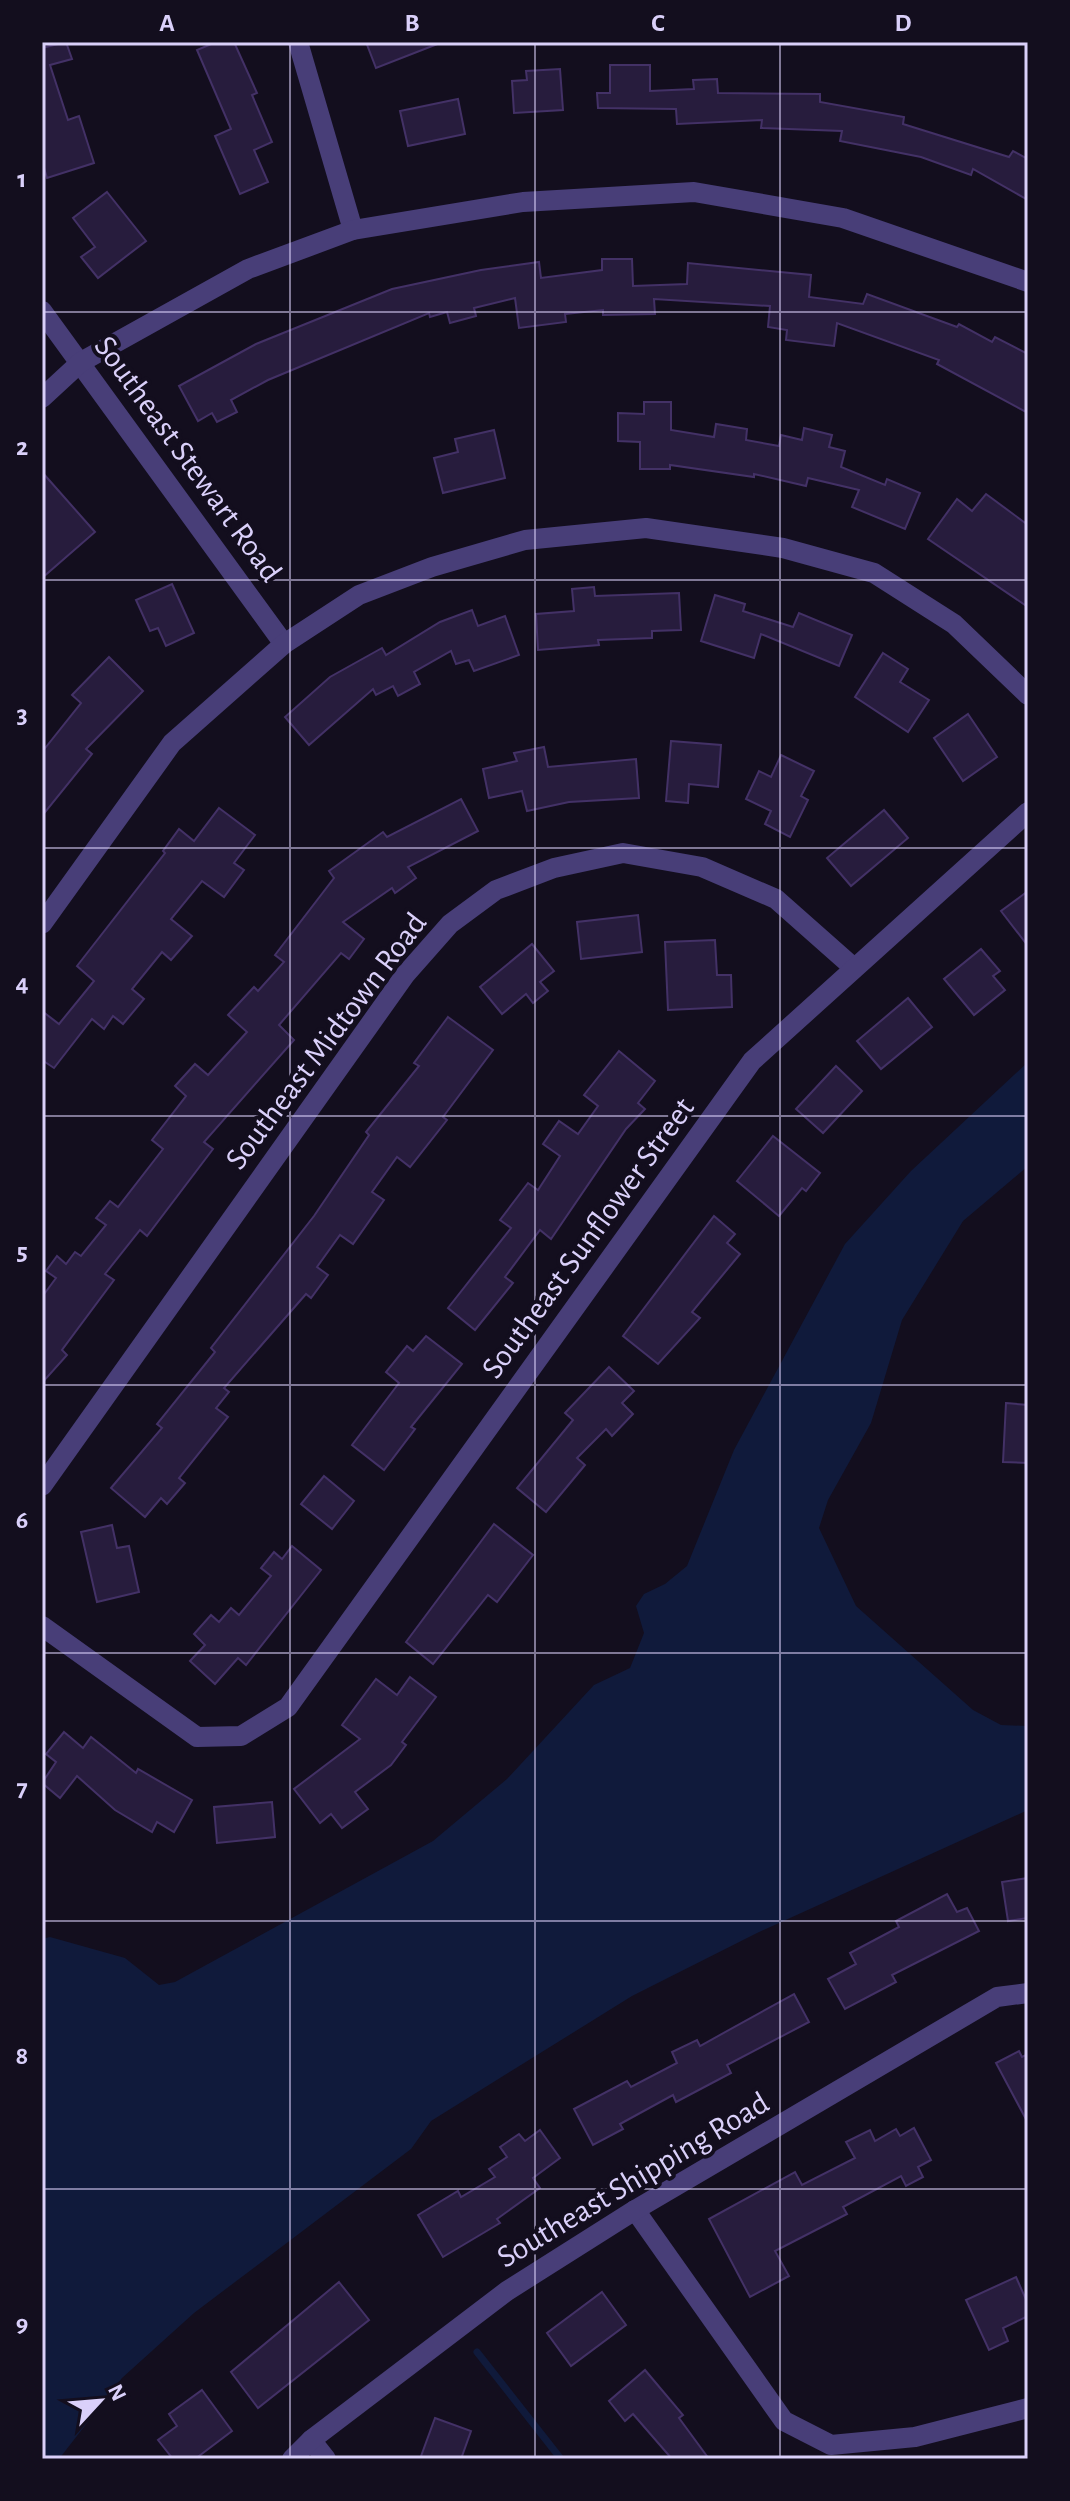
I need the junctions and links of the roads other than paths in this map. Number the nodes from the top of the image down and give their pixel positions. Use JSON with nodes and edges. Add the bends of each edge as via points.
{"nodes":[{"id":1,"x":298,"y":42,"type":"edge"},
{"id":2,"x":353,"y":230,"type":"junction"},
{"id":3,"x":1028,"y":282,"type":"edge"},
{"id":4,"x":42,"y":311,"type":"edge"},
{"id":5,"x":81,"y":362,"type":"junction"},
{"id":6,"x":42,"y":398,"type":"edge"},
{"id":7,"x":284,"y":644,"type":"junction"},
{"id":8,"x":1028,"y":695,"type":"edge"},
{"id":9,"x":1028,"y":812,"type":"edge"},
{"id":10,"x":42,"y":924,"type":"edge"},
{"id":11,"x":854,"y":968,"type":"junction"},
{"id":12,"x":42,"y":1486,"type":"edge"},
{"id":13,"x":42,"y":1626,"type":"edge"},
{"id":14,"x":1028,"y":1993,"type":"edge"},
{"id":15,"x":635,"y":2210,"type":"junction"},
{"id":16,"x":1028,"y":2408,"type":"edge"},
{"id":17,"x":311,"y":2440,"type":"junction"},
{"id":18,"x":292,"y":2459,"type":"edge"},
{"id":19,"x":326,"y":2459,"type":"edge"}],
"edges":[{"from":1,"to":2,"type":"street"},
{"from":2,"to":3,"type":"street","via":[[523,202],[694,192],[843,218]]},
{"from":2,"to":5,"type":"street","via":[[248,269]]},
{"from":4,"to":5,"type":"street","name":"Southeast Stewart Road"},
{"from":5,"to":6,"type":"street"},
{"from":5,"to":7,"type":"street","name":"Southeast Stewart Road"},
{"from":7,"to":8,"type":"street","via":[[359,595],[432,567],[525,540],[646,528],[783,548],[874,573],[954,624]]},
{"from":7,"to":10,"type":"street","via":[[172,743]]},
{"from":9,"to":11,"type":"street","name":"Southeast Sunflower Street"},
{"from":11,"to":12,"type":"street","name":"Southeast Midtown Road","via":[[776,899],[702,867],[623,853],[554,868],[496,890],[450,924],[405,975]]},
{"from":11,"to":13,"type":"street","name":"Southeast Sunflower Street","via":[[752,1061],[288,1707],[241,1736],[197,1737]]},
{"from":14,"to":15,"type":"street","name":"Southeast Shipping Road","via":[[997,1997]]},
{"from":15,"to":16,"type":"street","via":[[784,2421],[795,2427],[831,2445],[915,2437]]},
{"from":15,"to":17,"type":"street","name":"Southeast Shipping Road","via":[[507,2291]]},
{"from":17,"to":18,"type":"street","name":"Southeast Shipping Road"},
{"from":17,"to":19,"type":"street"}]}
